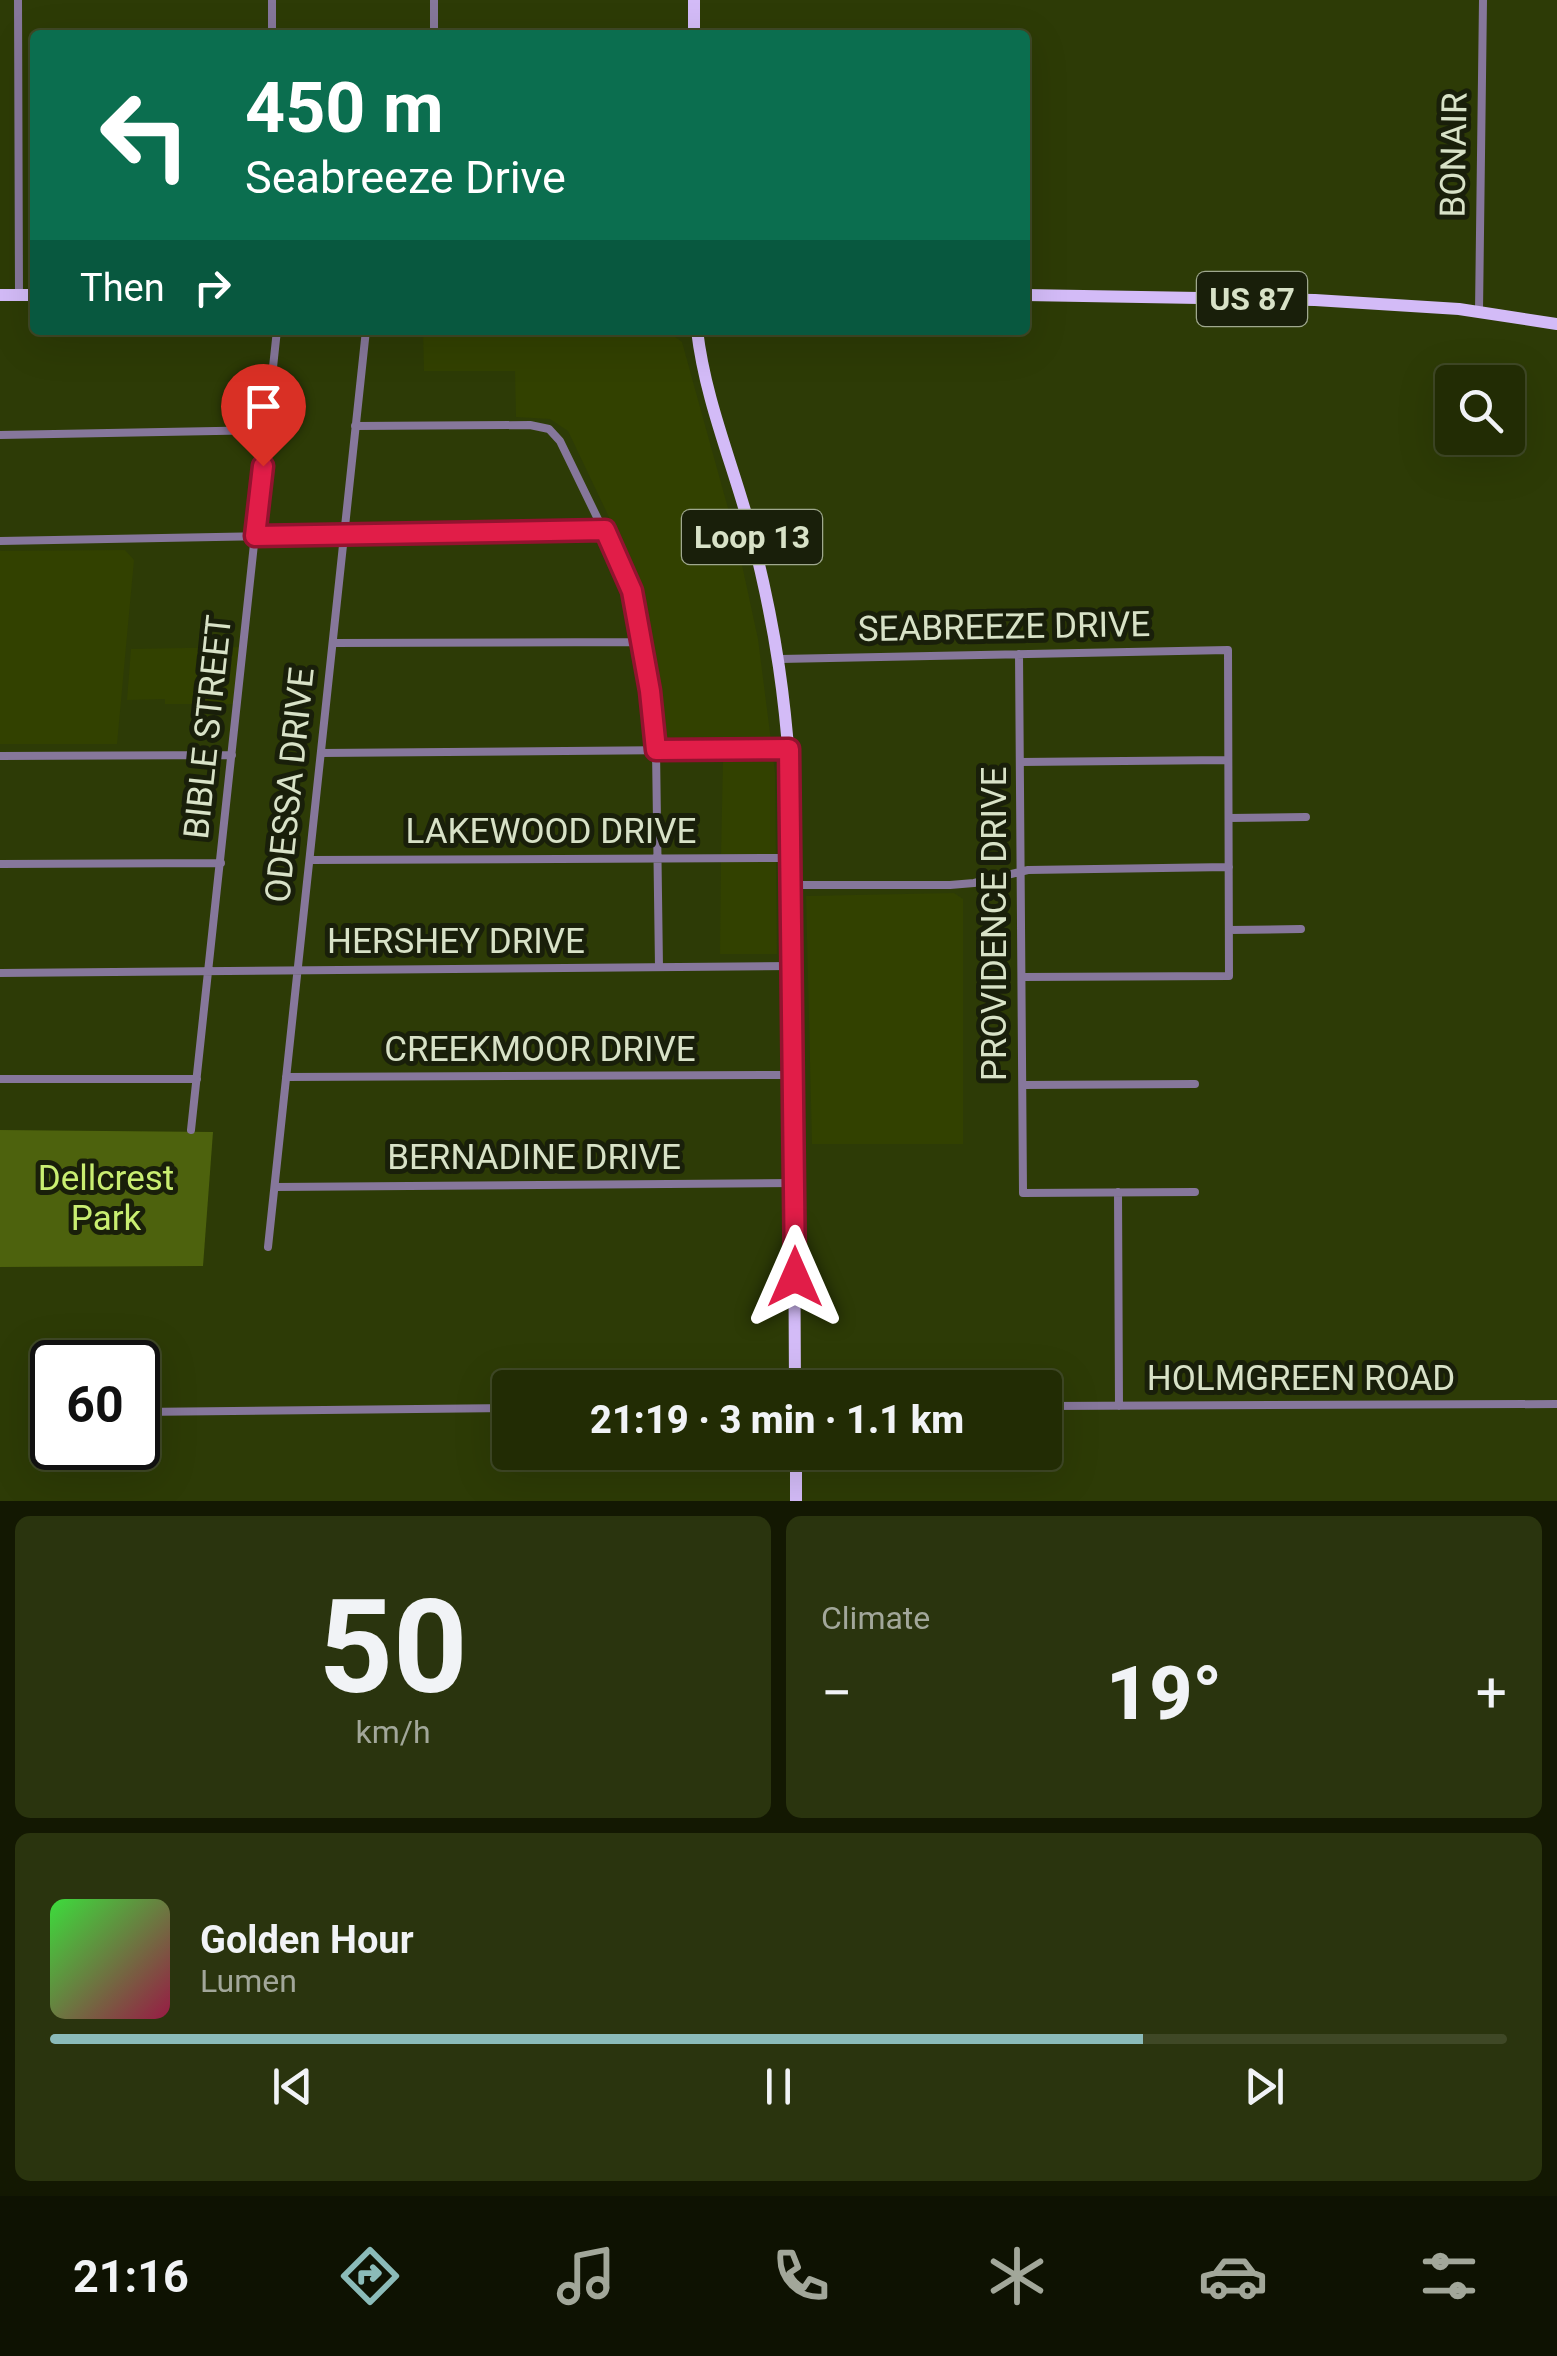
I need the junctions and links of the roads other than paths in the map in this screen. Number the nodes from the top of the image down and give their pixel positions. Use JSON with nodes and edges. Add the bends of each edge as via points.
{"nodes":[{"id":1,"x":18,"y":0,"type":"edge"},
{"id":2,"x":272,"y":0,"type":"edge"},
{"id":3,"x":434,"y":0,"type":"edge"},
{"id":4,"x":694,"y":0,"type":"edge"},
{"id":5,"x":1483,"y":0,"type":"edge"},
{"id":6,"x":272,"y":30,"type":"edge"},
{"id":7,"x":434,"y":30,"type":"edge"},
{"id":8,"x":694,"y":30,"type":"edge"},
{"id":9,"x":0,"y":295,"type":"edge"},
{"id":10,"x":20,"y":295,"type":"junction"},
{"id":11,"x":30,"y":295,"type":"edge"},
{"id":12,"x":1030,"y":295,"type":"edge"},
{"id":13,"x":1480,"y":311,"type":"junction"},
{"id":14,"x":1557,"y":324,"type":"edge"},
{"id":15,"x":277,"y":335,"type":"edge"},
{"id":16,"x":365,"y":335,"type":"edge"},
{"id":17,"x":696,"y":335,"type":"edge"},
{"id":18,"x":354,"y":426,"type":"junction"},
{"id":19,"x":266,"y":430,"type":"junction"},
{"id":20,"x":0,"y":435,"type":"edge"},
{"id":21,"x":605,"y":530,"type":"junction"},
{"id":22,"x":344,"y":535,"type":"junction"},
{"id":23,"x":255,"y":536,"type":"junction"},
{"id":24,"x":0,"y":541,"type":"edge"},
{"id":25,"x":642,"y":642,"type":"junction"},
{"id":26,"x":332,"y":643,"type":"junction"},
{"id":27,"x":1020,"y":654,"type":"junction"},
{"id":28,"x":780,"y":659,"type":"junction"},
{"id":29,"x":789,"y":749,"type":"junction"},
{"id":30,"x":656,"y":750,"type":"junction"},
{"id":31,"x":321,"y":752,"type":"junction"},
{"id":32,"x":232,"y":755,"type":"junction"},
{"id":33,"x":0,"y":756,"type":"edge"},
{"id":34,"x":1228,"y":760,"type":"junction"},
{"id":35,"x":1020,"y":762,"type":"junction"},
{"id":36,"x":1306,"y":817,"type":"dead end"},
{"id":37,"x":1229,"y":818,"type":"junction"},
{"id":38,"x":658,"y":858,"type":"junction"},
{"id":39,"x":792,"y":858,"type":"junction"},
{"id":40,"x":310,"y":860,"type":"junction"},
{"id":41,"x":221,"y":863,"type":"junction"},
{"id":42,"x":0,"y":864,"type":"edge"},
{"id":43,"x":1230,"y":868,"type":"junction"},
{"id":44,"x":1021,"y":871,"type":"junction"},
{"id":45,"x":792,"y":885,"type":"junction"},
{"id":46,"x":1301,"y":929,"type":"dead end"},
{"id":47,"x":1229,"y":930,"type":"junction"},
{"id":48,"x":793,"y":966,"type":"junction"},
{"id":49,"x":660,"y":967,"type":"junction"},
{"id":50,"x":298,"y":969,"type":"junction"},
{"id":51,"x":209,"y":970,"type":"junction"},
{"id":52,"x":0,"y":973,"type":"edge"},
{"id":53,"x":1022,"y":976,"type":"junction"},
{"id":54,"x":793,"y":1075,"type":"junction"},
{"id":55,"x":286,"y":1077,"type":"junction"},
{"id":56,"x":0,"y":1079,"type":"edge"},
{"id":57,"x":197,"y":1079,"type":"junction"},
{"id":58,"x":1195,"y":1084,"type":"dead end"},
{"id":59,"x":1023,"y":1085,"type":"junction"},
{"id":60,"x":192,"y":1130,"type":"dead end"},
{"id":61,"x":794,"y":1183,"type":"junction"},
{"id":62,"x":275,"y":1187,"type":"junction"},
{"id":63,"x":1118,"y":1192,"type":"junction"},
{"id":64,"x":1195,"y":1192,"type":"dead end"},
{"id":65,"x":268,"y":1247,"type":"dead end"},
{"id":66,"x":796,"y":1370,"type":"edge"},
{"id":67,"x":1557,"y":1404,"type":"edge"},
{"id":68,"x":1062,"y":1406,"type":"edge"},
{"id":69,"x":1119,"y":1406,"type":"junction"},
{"id":70,"x":492,"y":1408,"type":"edge"},
{"id":71,"x":160,"y":1412,"type":"edge"},
{"id":72,"x":796,"y":1470,"type":"edge"},
{"id":73,"x":796,"y":1501,"type":"edge"}],
"edges":[{"from":1,"to":10,"type":"street"},
{"from":2,"to":6,"type":"street"},
{"from":3,"to":7,"type":"street"},
{"from":4,"to":8,"type":"main road"},
{"from":5,"to":13,"type":"street","name":"BONAIR"},
{"from":9,"to":10,"type":"main road"},
{"from":10,"to":11,"type":"main road"},
{"from":12,"to":13,"type":"main road","number":"US 87","via":[[1315,300]]},
{"from":13,"to":14,"type":"main road","number":"US 87"},
{"from":15,"to":19,"type":"street","name":"BIBLE STREET"},
{"from":16,"to":18,"type":"street","name":"ODESSA DRIVE"},
{"from":17,"to":28,"type":"main road","number":"Loop 13"},
{"from":18,"to":21,"type":"street","via":[[549,430]]},
{"from":18,"to":22,"type":"street","name":"ODESSA DRIVE"},
{"from":19,"to":20,"type":"street"},
{"from":19,"to":23,"type":"street","name":"BIBLE STREET"},
{"from":21,"to":22,"type":"street"},
{"from":21,"to":25,"type":"street","via":[[632,591]]},
{"from":22,"to":23,"type":"street"},
{"from":22,"to":26,"type":"street","name":"ODESSA DRIVE"},
{"from":23,"to":24,"type":"street"},
{"from":23,"to":32,"type":"street","name":"BIBLE STREET"},
{"from":25,"to":26,"type":"street"},
{"from":25,"to":30,"type":"street"},
{"from":26,"to":31,"type":"street","name":"ODESSA DRIVE"},
{"from":27,"to":28,"type":"street","name":"SEABREEZE DRIVE"},
{"from":27,"to":34,"type":"street","name":"SEABREEZE DRIVE","via":[[1228,650]]},
{"from":27,"to":35,"type":"street","name":"PROVIDENCE DRIVE"},
{"from":28,"to":29,"type":"main road","number":"Loop 13"},
{"from":29,"to":30,"type":"street"},
{"from":29,"to":39,"type":"main road","number":"Loop 13"},
{"from":30,"to":31,"type":"street"},
{"from":30,"to":38,"type":"street"},
{"from":31,"to":40,"type":"street","name":"ODESSA DRIVE"},
{"from":32,"to":33,"type":"street"},
{"from":32,"to":41,"type":"street","name":"BIBLE STREET"},
{"from":34,"to":35,"type":"street"},
{"from":34,"to":37,"type":"street"},
{"from":35,"to":44,"type":"street","name":"PROVIDENCE DRIVE"},
{"from":36,"to":37,"type":"street"},
{"from":37,"to":43,"type":"street"},
{"from":38,"to":39,"type":"street","name":"LAKEWOOD DRIVE"},
{"from":38,"to":40,"type":"street","name":"LAKEWOOD DRIVE"},
{"from":38,"to":49,"type":"street"},
{"from":39,"to":45,"type":"main road","number":"Loop 13"},
{"from":40,"to":50,"type":"street","name":"ODESSA DRIVE"},
{"from":41,"to":42,"type":"street"},
{"from":41,"to":51,"type":"street","name":"BIBLE STREET"},
{"from":43,"to":44,"type":"street"},
{"from":43,"to":47,"type":"street"},
{"from":44,"to":45,"type":"street","via":[[950,885]]},
{"from":44,"to":53,"type":"street","name":"PROVIDENCE DRIVE"},
{"from":45,"to":48,"type":"main road","number":"Loop 13"},
{"from":46,"to":47,"type":"street"},
{"from":47,"to":53,"type":"street","via":[[1229,976]]},
{"from":48,"to":49,"type":"street","name":"HERSHEY DRIVE"},
{"from":48,"to":54,"type":"main road","number":"Loop 13"},
{"from":49,"to":50,"type":"street","name":"HERSHEY DRIVE"},
{"from":50,"to":51,"type":"street","name":"HERSHEY DRIVE"},
{"from":50,"to":55,"type":"street","name":"ODESSA DRIVE"},
{"from":51,"to":52,"type":"street","name":"HERSHEY DRIVE"},
{"from":51,"to":57,"type":"street","name":"BIBLE STREET"},
{"from":53,"to":59,"type":"street","name":"PROVIDENCE DRIVE"},
{"from":54,"to":55,"type":"street","name":"CREEKMOOR DRIVE"},
{"from":54,"to":61,"type":"main road","number":"Loop 13"},
{"from":55,"to":62,"type":"street","name":"ODESSA DRIVE"},
{"from":56,"to":57,"type":"street"},
{"from":57,"to":60,"type":"street","name":"BIBLE STREET"},
{"from":58,"to":59,"type":"street"},
{"from":59,"to":63,"type":"street","name":"PROVIDENCE DRIVE","via":[[1023,1193]]},
{"from":61,"to":62,"type":"street","name":"BERNADINE DRIVE"},
{"from":61,"to":66,"type":"main road","number":"Loop 13"},
{"from":62,"to":65,"type":"street","name":"ODESSA DRIVE"},
{"from":63,"to":64,"type":"street"},
{"from":63,"to":69,"type":"street"},
{"from":67,"to":69,"type":"street","name":"HOLMGREEN ROAD"},
{"from":68,"to":69,"type":"street","name":"HOLMGREEN ROAD"},
{"from":70,"to":71,"type":"street"},
{"from":72,"to":73,"type":"main road"}]}
